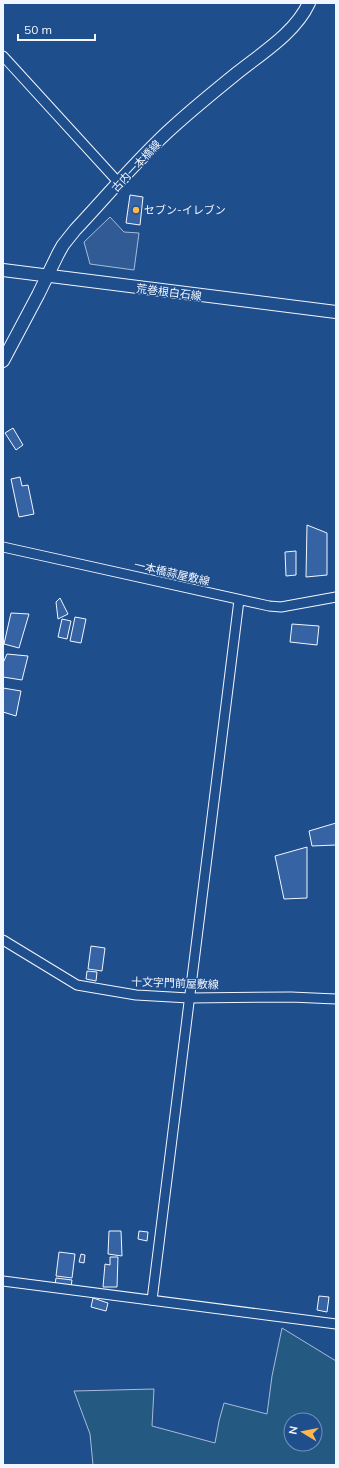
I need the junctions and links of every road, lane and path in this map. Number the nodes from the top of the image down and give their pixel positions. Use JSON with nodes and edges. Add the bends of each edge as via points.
{"nodes":[{"id":1,"x":308,"y":3,"type":"edge"},
{"id":2,"x":3,"y":56,"type":"edge"},
{"id":3,"x":119,"y":183,"type":"junction"},
{"id":4,"x":3,"y":270,"type":"edge"},
{"id":5,"x":47,"y":276,"type":"junction"},
{"id":6,"x":336,"y":312,"type":"edge"},
{"id":7,"x":3,"y":361,"type":"edge"},
{"id":8,"x":3,"y":547,"type":"edge"},
{"id":9,"x":336,"y":597,"type":"edge"},
{"id":10,"x":239,"y":600,"type":"junction"},
{"id":11,"x":3,"y":940,"type":"edge"},
{"id":12,"x":189,"y":998,"type":"junction"},
{"id":13,"x":336,"y":999,"type":"edge"},
{"id":14,"x":3,"y":1281,"type":"edge"},
{"id":15,"x":152,"y":1300,"type":"junction"},
{"id":16,"x":336,"y":1324,"type":"edge"}],
"edges":[{"from":1,"to":3,"type":"street","name":"古内一本橋線","via":[[299,20],[289,30],[172,127]]},
{"from":2,"to":3,"type":"street"},
{"from":3,"to":5,"type":"street","name":"古内一本橋線","via":[[63,246]]},
{"from":4,"to":5,"type":"street","name":"荒巻根白石線"},
{"from":5,"to":6,"type":"street","name":"荒巻根白石線"},
{"from":5,"to":7,"type":"street","name":"古内一本橋線"},
{"from":8,"to":10,"type":"street","name":"一本橋蒜屋敷線"},
{"from":9,"to":10,"type":"street","name":"一本橋蒜屋敷線","via":[[281,607]]},
{"from":10,"to":12,"type":"street"},
{"from":11,"to":12,"type":"street","name":"十文字門前屋敷線","via":[[77,985],[136,995]]},
{"from":12,"to":13,"type":"street","name":"十文字門前屋敷線","via":[[291,996]]},
{"from":12,"to":15,"type":"street"},
{"from":14,"to":15,"type":"street"},
{"from":15,"to":16,"type":"street"}]}
